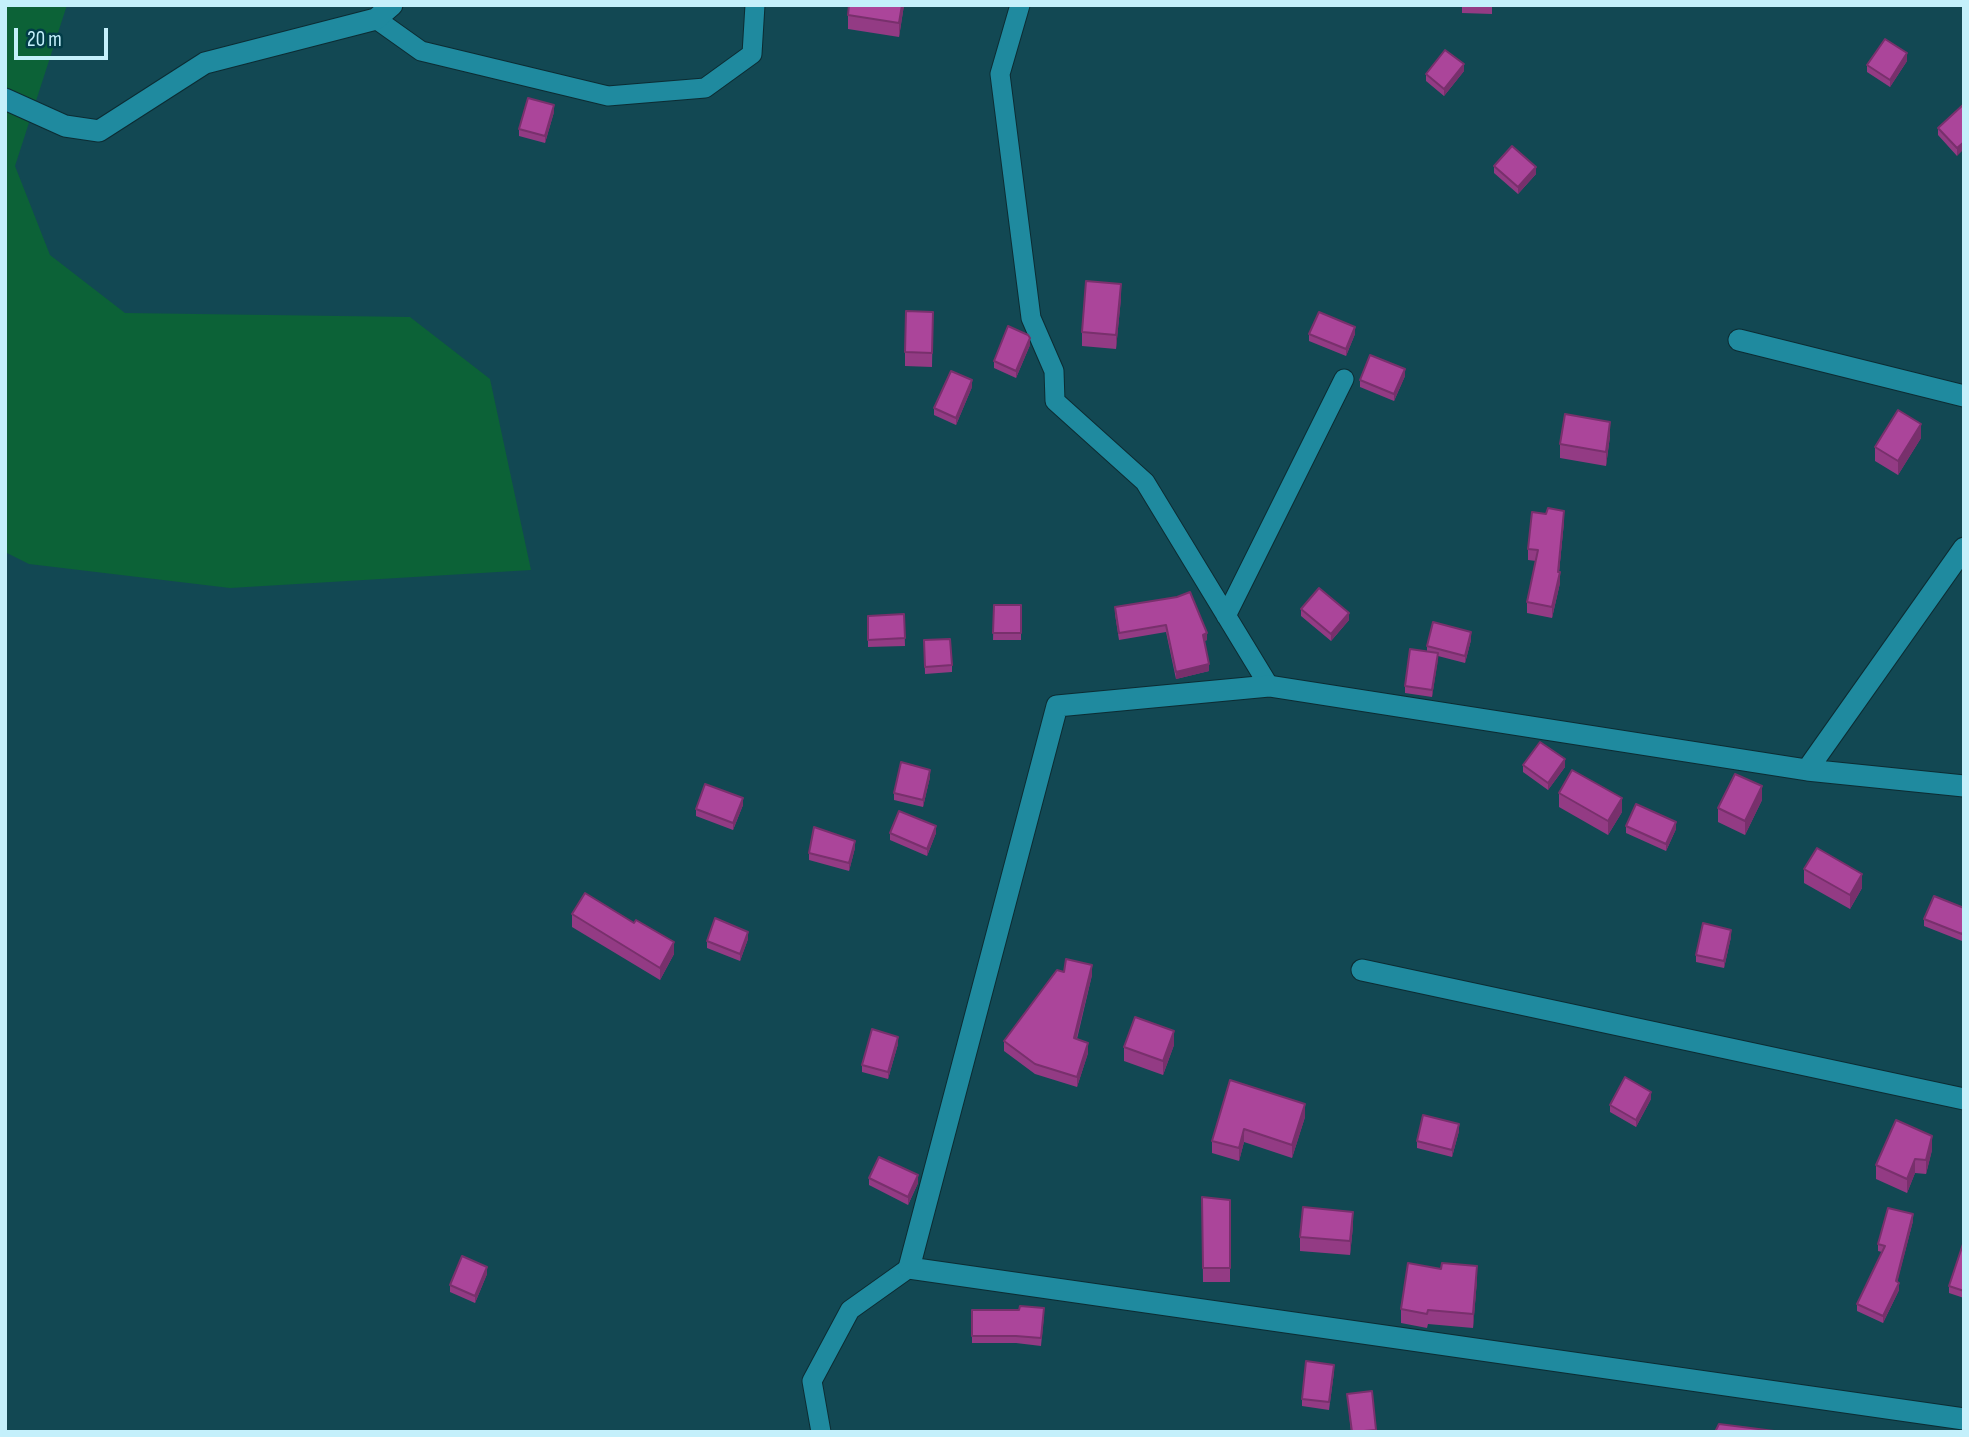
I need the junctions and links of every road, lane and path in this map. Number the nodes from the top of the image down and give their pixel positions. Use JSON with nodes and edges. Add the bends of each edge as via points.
{"nodes":[{"id":1,"x":755,"y":5,"type":"edge"},
{"id":2,"x":1020,"y":5,"type":"edge"},
{"id":3,"x":384,"y":12,"type":"edge"},
{"id":4,"x":5,"y":99,"type":"edge"},
{"id":5,"x":1739,"y":340,"type":"dead end"},
{"id":6,"x":1344,"y":379,"type":"dead end"},
{"id":7,"x":1964,"y":396,"type":"edge"},
{"id":8,"x":1964,"y":548,"type":"edge"},
{"id":9,"x":1226,"y":616,"type":"junction"},
{"id":10,"x":1269,"y":686,"type":"junction"},
{"id":11,"x":1807,"y":770,"type":"junction"},
{"id":12,"x":1964,"y":786,"type":"edge"},
{"id":13,"x":1362,"y":970,"type":"dead end"},
{"id":14,"x":1964,"y":1099,"type":"edge"},
{"id":15,"x":909,"y":1268,"type":"junction"},
{"id":16,"x":1964,"y":1419,"type":"edge"},
{"id":17,"x":821,"y":1432,"type":"edge"}],
"edges":[{"from":1,"to":3,"type":"lane","via":[[752,54],[705,88],[608,96],[421,51]]},
{"from":2,"to":9,"type":"lane","via":[[1000,74],[1031,318],[1054,371],[1055,401],[1145,482]]},
{"from":3,"to":4,"type":"street","via":[[205,63],[99,131],[65,126]]},
{"from":5,"to":7,"type":"street"},
{"from":6,"to":9,"type":"lane"},
{"from":8,"to":11,"type":"street"},
{"from":9,"to":10,"type":"lane"},
{"from":10,"to":11,"type":"street"},
{"from":10,"to":15,"type":"street","via":[[1057,706]]},
{"from":11,"to":12,"type":"street"},
{"from":13,"to":14,"type":"street"},
{"from":15,"to":16,"type":"street"},
{"from":15,"to":17,"type":"lane","via":[[850,1310],[837,1333],[812,1381]]}]}
